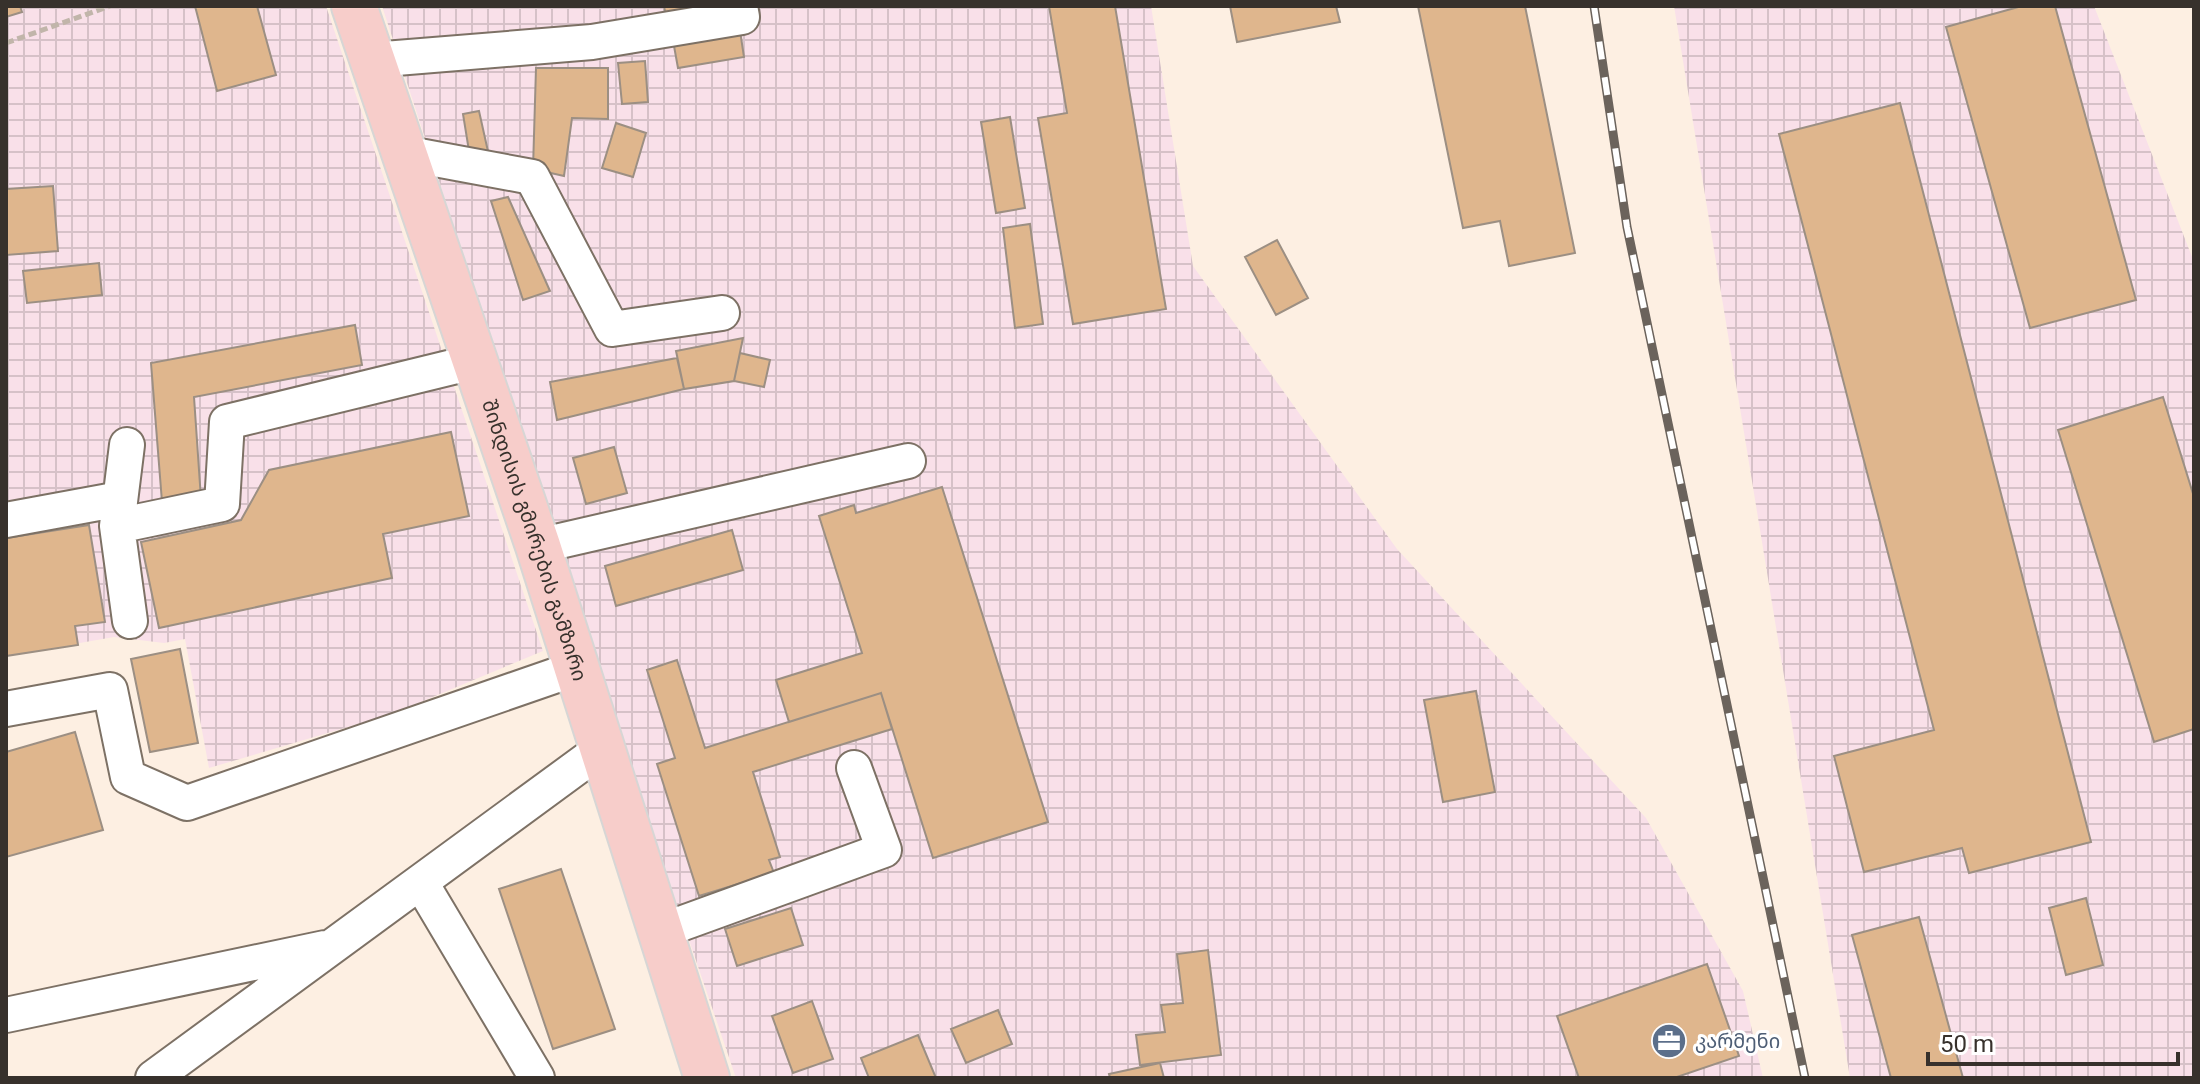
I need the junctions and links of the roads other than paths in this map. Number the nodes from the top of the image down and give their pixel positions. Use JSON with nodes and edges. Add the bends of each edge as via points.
{"nodes":[{"id":1,"x":354,"y":6,"type":"edge"},
{"id":2,"x":740,"y":6,"type":"edge"},
{"id":3,"x":372,"y":60,"type":"junction"},
{"id":4,"x":403,"y":153,"type":"junction"},
{"id":5,"x":722,"y":313,"type":"dead end"},
{"id":6,"x":473,"y":362,"type":"junction"},
{"id":7,"x":127,"y":445,"type":"dead end"},
{"id":8,"x":908,"y":461,"type":"dead end"},
{"id":9,"x":118,"y":512,"type":"junction"},
{"id":10,"x":6,"y":520,"type":"edge"},
{"id":11,"x":538,"y":546,"type":"junction"},
{"id":12,"x":130,"y":621,"type":"dead end"},
{"id":13,"x":577,"y":668,"type":"junction"},
{"id":14,"x":6,"y":709,"type":"edge"},
{"id":15,"x":603,"y":748,"type":"junction"},
{"id":16,"x":854,"y":768,"type":"dead end"},
{"id":17,"x":421,"y":883,"type":"junction"},
{"id":18,"x":661,"y":931,"type":"junction"},
{"id":19,"x":337,"y":945,"type":"junction"},
{"id":20,"x":6,"y":1015,"type":"edge"},
{"id":21,"x":153,"y":1078,"type":"edge"},
{"id":22,"x":537,"y":1078,"type":"edge"},
{"id":23,"x":707,"y":1078,"type":"edge"}],
"edges":[{"from":1,"to":3,"type":"main road","name":"შინდისის გმირების გამზირი"},
{"from":2,"to":3,"type":"lane","via":[[742,17],[592,42]]},
{"from":3,"to":4,"type":"main road","name":"შინდისის გმირების გამზირი"},
{"from":4,"to":5,"type":"lane","via":[[532,177],[612,329]]},
{"from":4,"to":6,"type":"main road","name":"შინდისის გმირების გამზირი"},
{"from":6,"to":9,"type":"lane","via":[[227,422],[222,504]]},
{"from":6,"to":11,"type":"main road","name":"შინდისის გმირების გამზირი"},
{"from":7,"to":9,"type":"lane"},
{"from":8,"to":11,"type":"lane"},
{"from":9,"to":10,"type":"lane"},
{"from":9,"to":12,"type":"lane"},
{"from":11,"to":13,"type":"main road","name":"შინდისის გმირების გამზირი"},
{"from":13,"to":14,"type":"lane","via":[[187,803],[128,777],[110,690]]},
{"from":13,"to":15,"type":"main road","name":"შინდისის გმირების გამზირი"},
{"from":15,"to":17,"type":"lane"},
{"from":15,"to":18,"type":"main road","name":"შინდისის გმირების გამზირი"},
{"from":16,"to":18,"type":"lane","via":[[884,850]]},
{"from":17,"to":19,"type":"lane"},
{"from":17,"to":22,"type":"lane"},
{"from":18,"to":23,"type":"main road","name":"შინდისის გმირების გამზირი"},
{"from":19,"to":20,"type":"lane"},
{"from":19,"to":21,"type":"lane"}]}
